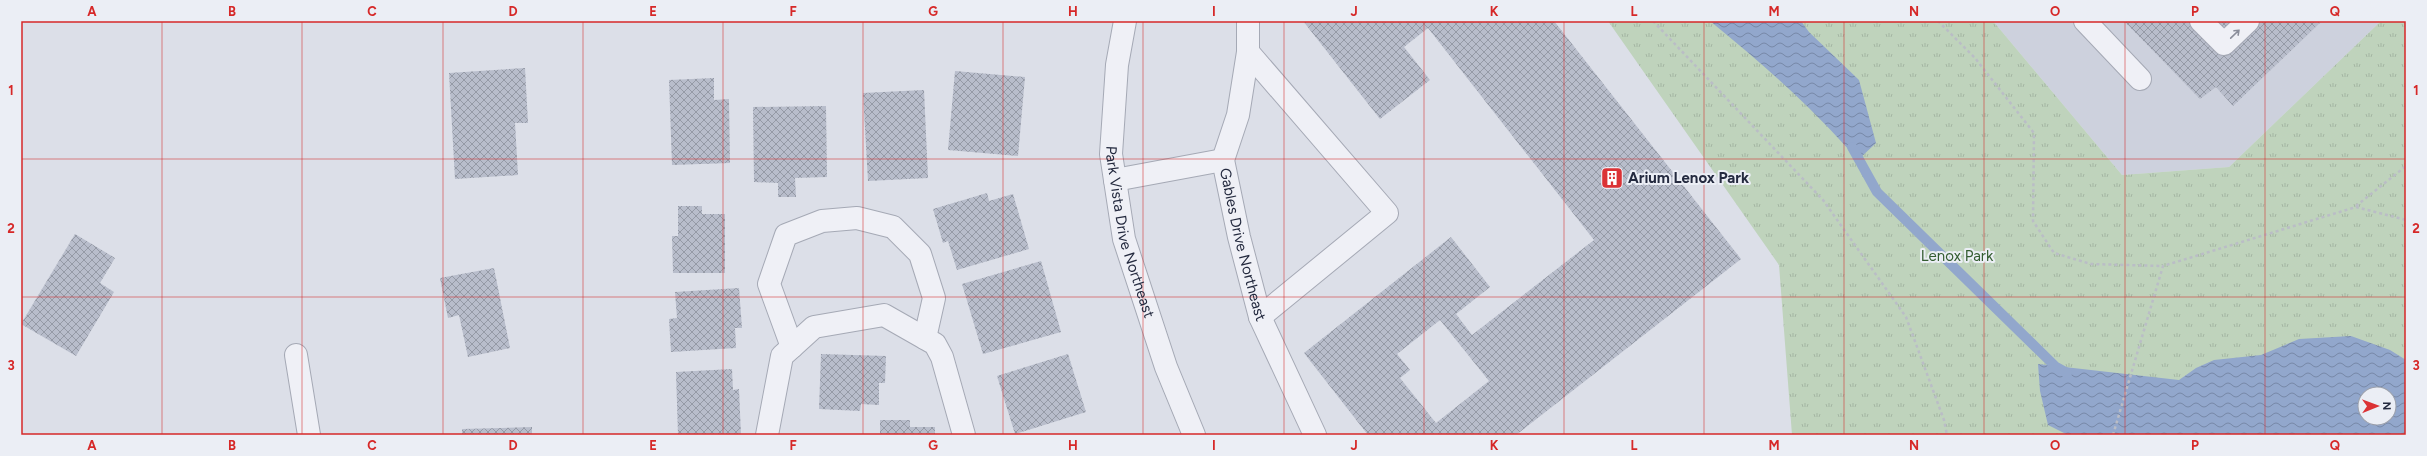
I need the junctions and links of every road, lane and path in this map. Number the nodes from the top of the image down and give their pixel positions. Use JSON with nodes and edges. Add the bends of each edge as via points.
{"nodes":[{"id":1,"x":1125,"y":21,"type":"edge"},
{"id":2,"x":1248,"y":21,"type":"edge"},
{"id":3,"x":1653,"y":21,"type":"edge"},
{"id":4,"x":1938,"y":21,"type":"edge"},
{"id":5,"x":2086,"y":21,"type":"edge"},
{"id":6,"x":2201,"y":21,"type":"edge"},
{"id":7,"x":2248,"y":21,"type":"edge"},
{"id":8,"x":1248,"y":52,"type":"junction"},
{"id":9,"x":2140,"y":80,"type":"dead end"},
{"id":10,"x":1223,"y":160,"type":"junction"},
{"id":11,"x":2406,"y":166,"type":"edge"},
{"id":12,"x":1115,"y":180,"type":"junction"},
{"id":13,"x":2356,"y":207,"type":"junction"},
{"id":14,"x":2406,"y":220,"type":"edge"},
{"id":15,"x":2163,"y":266,"type":"junction"},
{"id":16,"x":1260,"y":317,"type":"junction"},
{"id":17,"x":925,"y":338,"type":"junction"},
{"id":18,"x":792,"y":347,"type":"junction"},
{"id":19,"x":296,"y":355,"type":"dead end"},
{"id":20,"x":309,"y":435,"type":"edge"},
{"id":21,"x":767,"y":435,"type":"edge"},
{"id":22,"x":964,"y":435,"type":"edge"},
{"id":23,"x":1194,"y":435,"type":"edge"},
{"id":24,"x":1315,"y":435,"type":"edge"},
{"id":25,"x":1947,"y":435,"type":"edge"},
{"id":26,"x":2113,"y":435,"type":"edge"}],
"edges":[{"from":1,"to":12,"type":"street","name":"Park Vista Drive Northeast","via":[[1115,87],[1111,154]]},
{"from":2,"to":8,"type":"street","name":"Gables Drive Northeast"},
{"from":3,"to":25,"type":"path","via":[[1823,200],[1906,317],[1944,420]]},
{"from":4,"to":15,"type":"path","via":[[1975,58],[2034,133],[2033,221],[2054,253],[2091,264]]},
{"from":5,"to":9,"type":"street"},
{"from":6,"to":7,"type":"street","one_way":true,"via":[[2224,44]]},
{"from":8,"to":10,"type":"street","name":"Gables Drive Northeast","via":[[1238,115]]},
{"from":8,"to":16,"type":"street","via":[[1387,213]]},
{"from":10,"to":12,"type":"street"},
{"from":10,"to":16,"type":"street","name":"Gables Drive Northeast","via":[[1239,237]]},
{"from":11,"to":13,"type":"path"},
{"from":12,"to":23,"type":"street","name":"Park Vista Drive Northeast","via":[[1124,240],[1166,367]]},
{"from":13,"to":14,"type":"path"},
{"from":13,"to":15,"type":"path"},
{"from":15,"to":26,"type":"path"},
{"from":16,"to":24,"type":"street","name":"Gables Drive Northeast"},
{"from":17,"to":18,"type":"street","via":[[884,315],[814,328]]},
{"from":17,"to":18,"type":"street","via":[[934,298],[920,254],[893,227],[857,218],[822,221],[786,235],[769,284]]},
{"from":17,"to":22,"type":"street","via":[[935,344],[942,357]]},
{"from":18,"to":21,"type":"street","via":[[782,356]]},
{"from":19,"to":20,"type":"street"}]}
